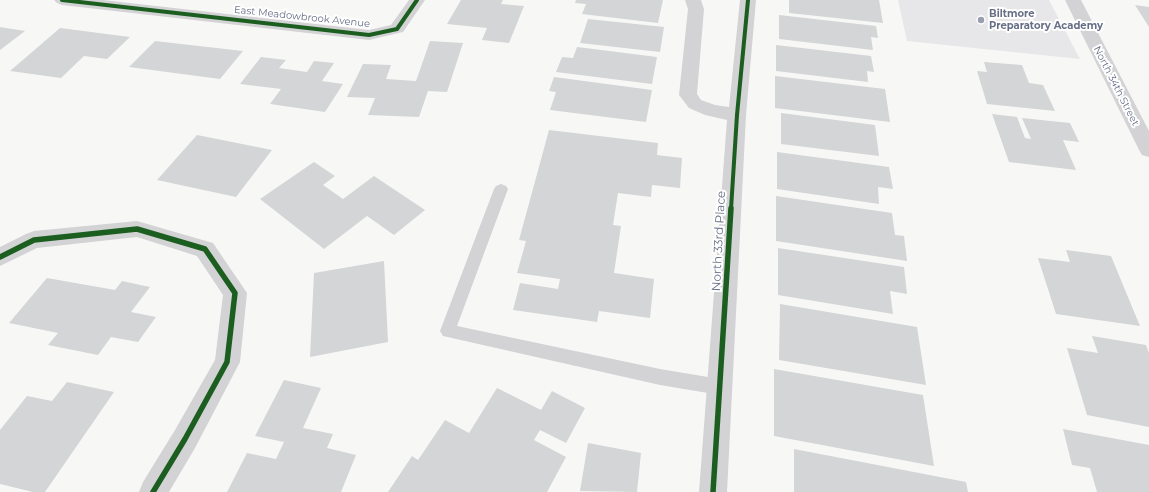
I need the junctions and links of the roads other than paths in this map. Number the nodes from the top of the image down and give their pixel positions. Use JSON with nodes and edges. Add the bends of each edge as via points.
{"nodes":[{"id":1,"x":62,"y":0,"type":"edge"},
{"id":2,"x":417,"y":0,"type":"edge"},
{"id":3,"x":693,"y":0,"type":"edge"},
{"id":4,"x":748,"y":0,"type":"edge"},
{"id":5,"x":1073,"y":0,"type":"edge"},
{"id":6,"x":737,"y":115,"type":"junction"},
{"id":7,"x":1149,"y":150,"type":"edge"},
{"id":8,"x":501,"y":189,"type":"dead end"},
{"id":9,"x":0,"y":256,"type":"edge"},
{"id":10,"x":720,"y":387,"type":"junction"},
{"id":11,"x":715,"y":489,"type":"edge"},
{"id":12,"x":153,"y":492,"type":"edge"}],
"edges":[{"from":1,"to":2,"type":"street","name":"East Meadowbrook Avenue","via":[[370,35],[397,29]]},
{"from":3,"to":6,"type":"street","via":[[696,8],[688,95],[695,104],[712,111]]},
{"from":4,"to":6,"type":"street","name":"North 33rd Place"},
{"from":5,"to":7,"type":"street","name":"North 34th Street"},
{"from":6,"to":10,"type":"street","name":"North 33rd Place"},
{"from":8,"to":10,"type":"lane","via":[[448,331]]},
{"from":9,"to":12,"type":"street","via":[[34,240],[137,229],[205,249],[235,293],[227,362]]},
{"from":10,"to":11,"type":"street","name":"North 33rd Place"}]}
